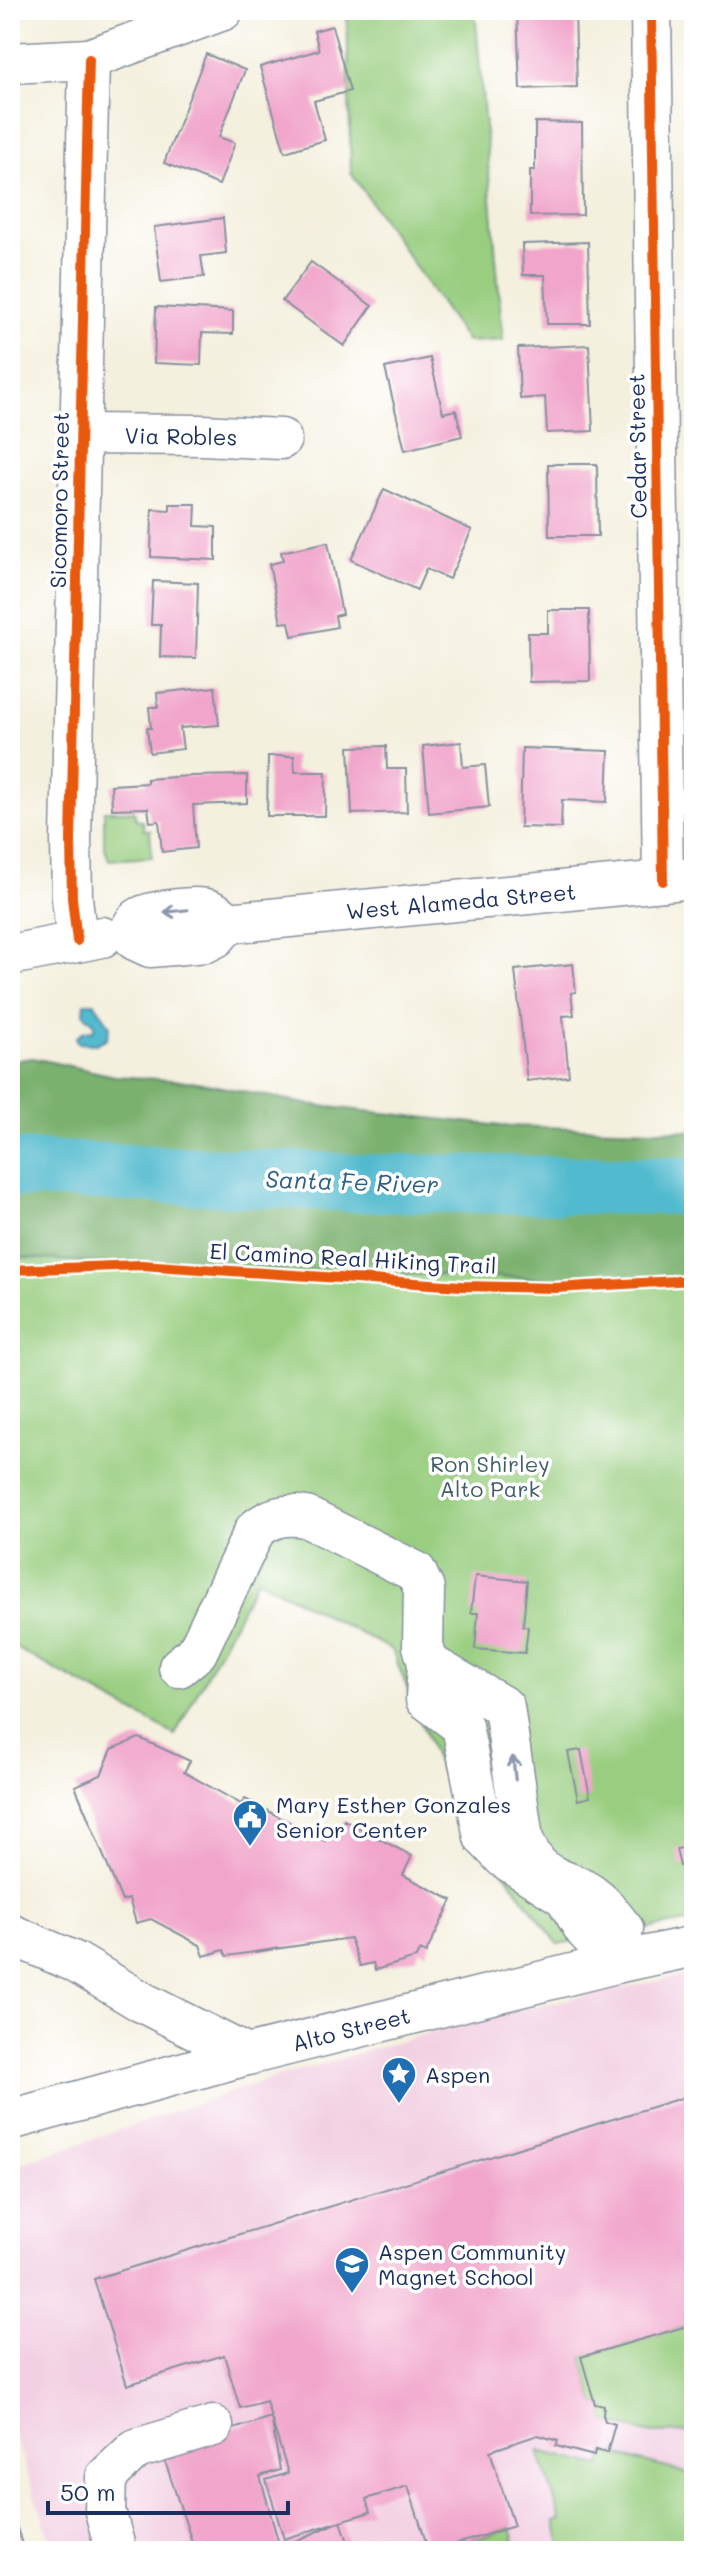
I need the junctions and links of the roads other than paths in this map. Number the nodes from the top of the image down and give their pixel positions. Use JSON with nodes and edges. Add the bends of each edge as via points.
{"nodes":[{"id":1,"x":223,"y":10,"type":"edge"},
{"id":2,"x":651,"y":10,"type":"edge"},
{"id":3,"x":89,"y":59,"type":"junction"},
{"id":4,"x":10,"y":63,"type":"edge"},
{"id":5,"x":80,"y":434,"type":"junction"},
{"id":6,"x":281,"y":439,"type":"dead end"},
{"id":7,"x":679,"y":880,"type":"edge"},
{"id":8,"x":77,"y":941,"type":"junction"},
{"id":9,"x":10,"y":955,"type":"edge"},
{"id":10,"x":179,"y":1667,"type":"dead end"},
{"id":11,"x":10,"y":1934,"type":"edge"},
{"id":12,"x":694,"y":1946,"type":"edge"},
{"id":13,"x":616,"y":1963,"type":"junction"},
{"id":14,"x":247,"y":2055,"type":"junction"},
{"id":15,"x":10,"y":2120,"type":"edge"},
{"id":16,"x":213,"y":2426,"type":"dead end"},
{"id":17,"x":116,"y":2551,"type":"edge"}],
"edges":[{"from":1,"to":3,"type":"street"},
{"from":2,"to":7,"type":"street","name":"Cedar Street"},
{"from":3,"to":4,"type":"street"},
{"from":3,"to":5,"type":"street","name":"Sicomoro Street"},
{"from":5,"to":6,"type":"street","name":"Via Robles"},
{"from":5,"to":8,"type":"street","name":"Sicomoro Street","via":[[71,840]]},
{"from":7,"to":8,"type":"street","name":"West Alameda Street","via":[[228,923],[202,908],[150,914],[133,923],[130,932]]},
{"from":8,"to":9,"type":"street","name":"West Alameda Street"},
{"from":10,"to":13,"type":"street","via":[[197,1652],[255,1530],[268,1519],[306,1517],[416,1572],[424,1589],[423,1646],[428,1663],[504,1707],[530,1859],[598,1899],[623,1929]]},
{"from":11,"to":14,"type":"street","via":[[75,1962]]},
{"from":12,"to":13,"type":"street","name":"Alto Street"},
{"from":13,"to":14,"type":"street","name":"Alto Street"},
{"from":14,"to":15,"type":"street","name":"Alto Street"},
{"from":16,"to":17,"type":"street","via":[[136,2449],[106,2477],[105,2511]]}]}
